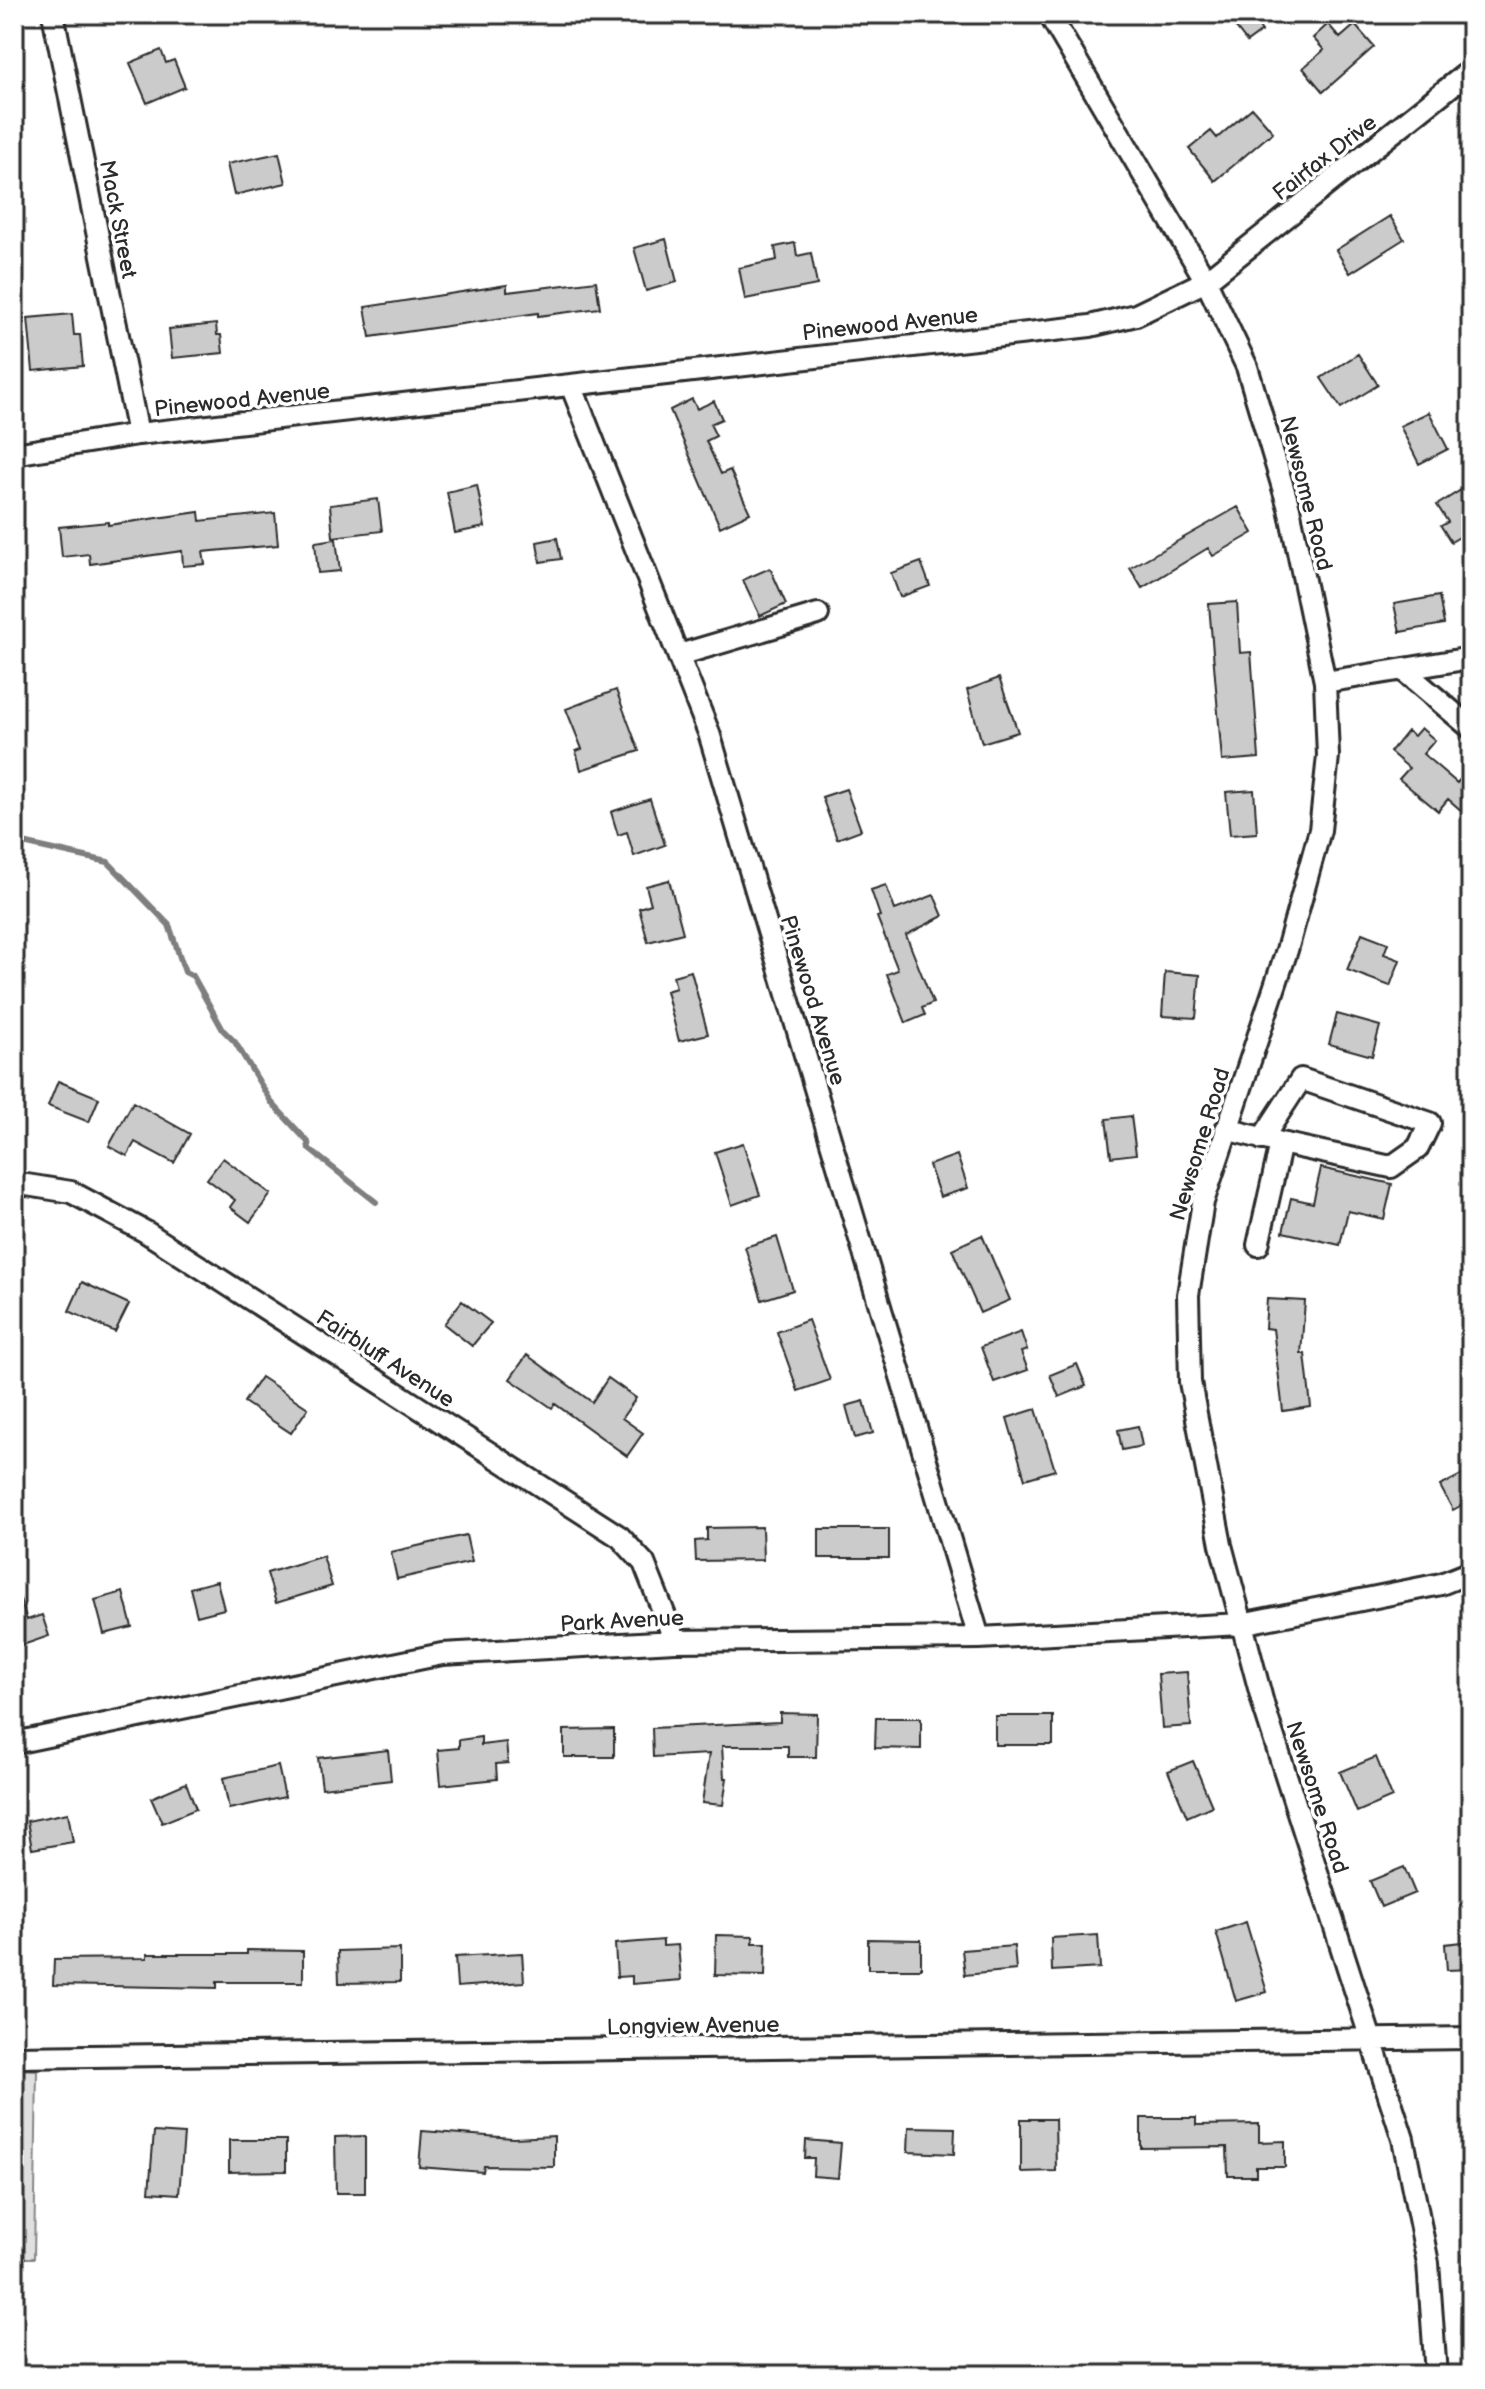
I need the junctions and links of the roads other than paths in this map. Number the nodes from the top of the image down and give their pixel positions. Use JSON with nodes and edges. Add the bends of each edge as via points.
{"nodes":[{"id":1,"x":53,"y":14,"type":"edge"},
{"id":2,"x":1049,"y":14,"type":"edge"},
{"id":3,"x":1471,"y":70,"type":"edge"},
{"id":4,"x":1206,"y":281,"type":"junction"},
{"id":5,"x":571,"y":385,"type":"junction"},
{"id":6,"x":138,"y":434,"type":"junction"},
{"id":7,"x":14,"y":454,"type":"edge"},
{"id":8,"x":818,"y":614,"type":"dead end"},
{"id":9,"x":679,"y":655,"type":"junction"},
{"id":10,"x":1471,"y":658,"type":"edge"},
{"id":11,"x":1403,"y":670,"type":"junction"},
{"id":12,"x":1325,"y":682,"type":"junction"},
{"id":13,"x":1471,"y":728,"type":"edge"},
{"id":14,"x":1226,"y":1129,"type":"junction"},
{"id":15,"x":1272,"y":1141,"type":"junction"},
{"id":16,"x":14,"y":1183,"type":"edge"},
{"id":17,"x":1258,"y":1245,"type":"dead end"},
{"id":18,"x":1471,"y":1572,"type":"edge"},
{"id":19,"x":1241,"y":1624,"type":"junction"},
{"id":20,"x":979,"y":1638,"type":"junction"},
{"id":21,"x":675,"y":1641,"type":"junction"},
{"id":22,"x":14,"y":1743,"type":"edge"},
{"id":23,"x":1471,"y":2038,"type":"edge"},
{"id":24,"x":1372,"y":2040,"type":"junction"},
{"id":25,"x":14,"y":2057,"type":"edge"},
{"id":26,"x":1436,"y":2375,"type":"edge"}],
"edges":[{"from":1,"to":6,"type":"street","name":"Mack Street"},
{"from":2,"to":4,"type":"street","name":"Newsome Road"},
{"from":3,"to":4,"type":"street","name":"Fairfax Drive"},
{"from":4,"to":5,"type":"street","name":"Pinewood Avenue","via":[[1136,315],[1090,326]]},
{"from":4,"to":12,"type":"street","name":"Newsome Road","via":[[1247,367],[1271,439]]},
{"from":5,"to":6,"type":"street","name":"Pinewood Avenue"},
{"from":5,"to":9,"type":"street","name":"Pinewood Avenue"},
{"from":6,"to":7,"type":"street","name":"Pinewood Avenue"},
{"from":8,"to":9,"type":"street"},
{"from":9,"to":20,"type":"street","name":"Pinewood Avenue","via":[[709,733]]},
{"from":10,"to":11,"type":"street"},
{"from":11,"to":12,"type":"street"},
{"from":11,"to":13,"type":"street"},
{"from":12,"to":14,"type":"street","name":"Newsome Road","via":[[1328,756],[1320,830],[1287,950]]},
{"from":14,"to":15,"type":"street"},
{"from":14,"to":19,"type":"street","name":"Newsome Road","via":[[1194,1248],[1187,1343],[1201,1457]]},
{"from":15,"to":15,"type":"street","via":[[1301,1079],[1430,1123],[1418,1148],[1391,1167]]},
{"from":15,"to":17,"type":"street"},
{"from":16,"to":21,"type":"street","name":"Fairbluff Avenue","via":[[71,1192],[146,1232],[620,1537],[644,1563]]},
{"from":18,"to":19,"type":"street","name":"Park Avenue","via":[[1441,1584]]},
{"from":19,"to":20,"type":"street","name":"Park Avenue"},
{"from":19,"to":24,"type":"street","name":"Newsome Road"},
{"from":20,"to":21,"type":"street","name":"Park Avenue"},
{"from":21,"to":22,"type":"street","name":"Park Avenue","via":[[442,1654]]},
{"from":23,"to":24,"type":"street","name":"Longview Avenue"},
{"from":24,"to":25,"type":"street","name":"Longview Avenue"},
{"from":24,"to":26,"type":"street","name":"Newsome Road","via":[[1403,2139],[1428,2263]]}]}
